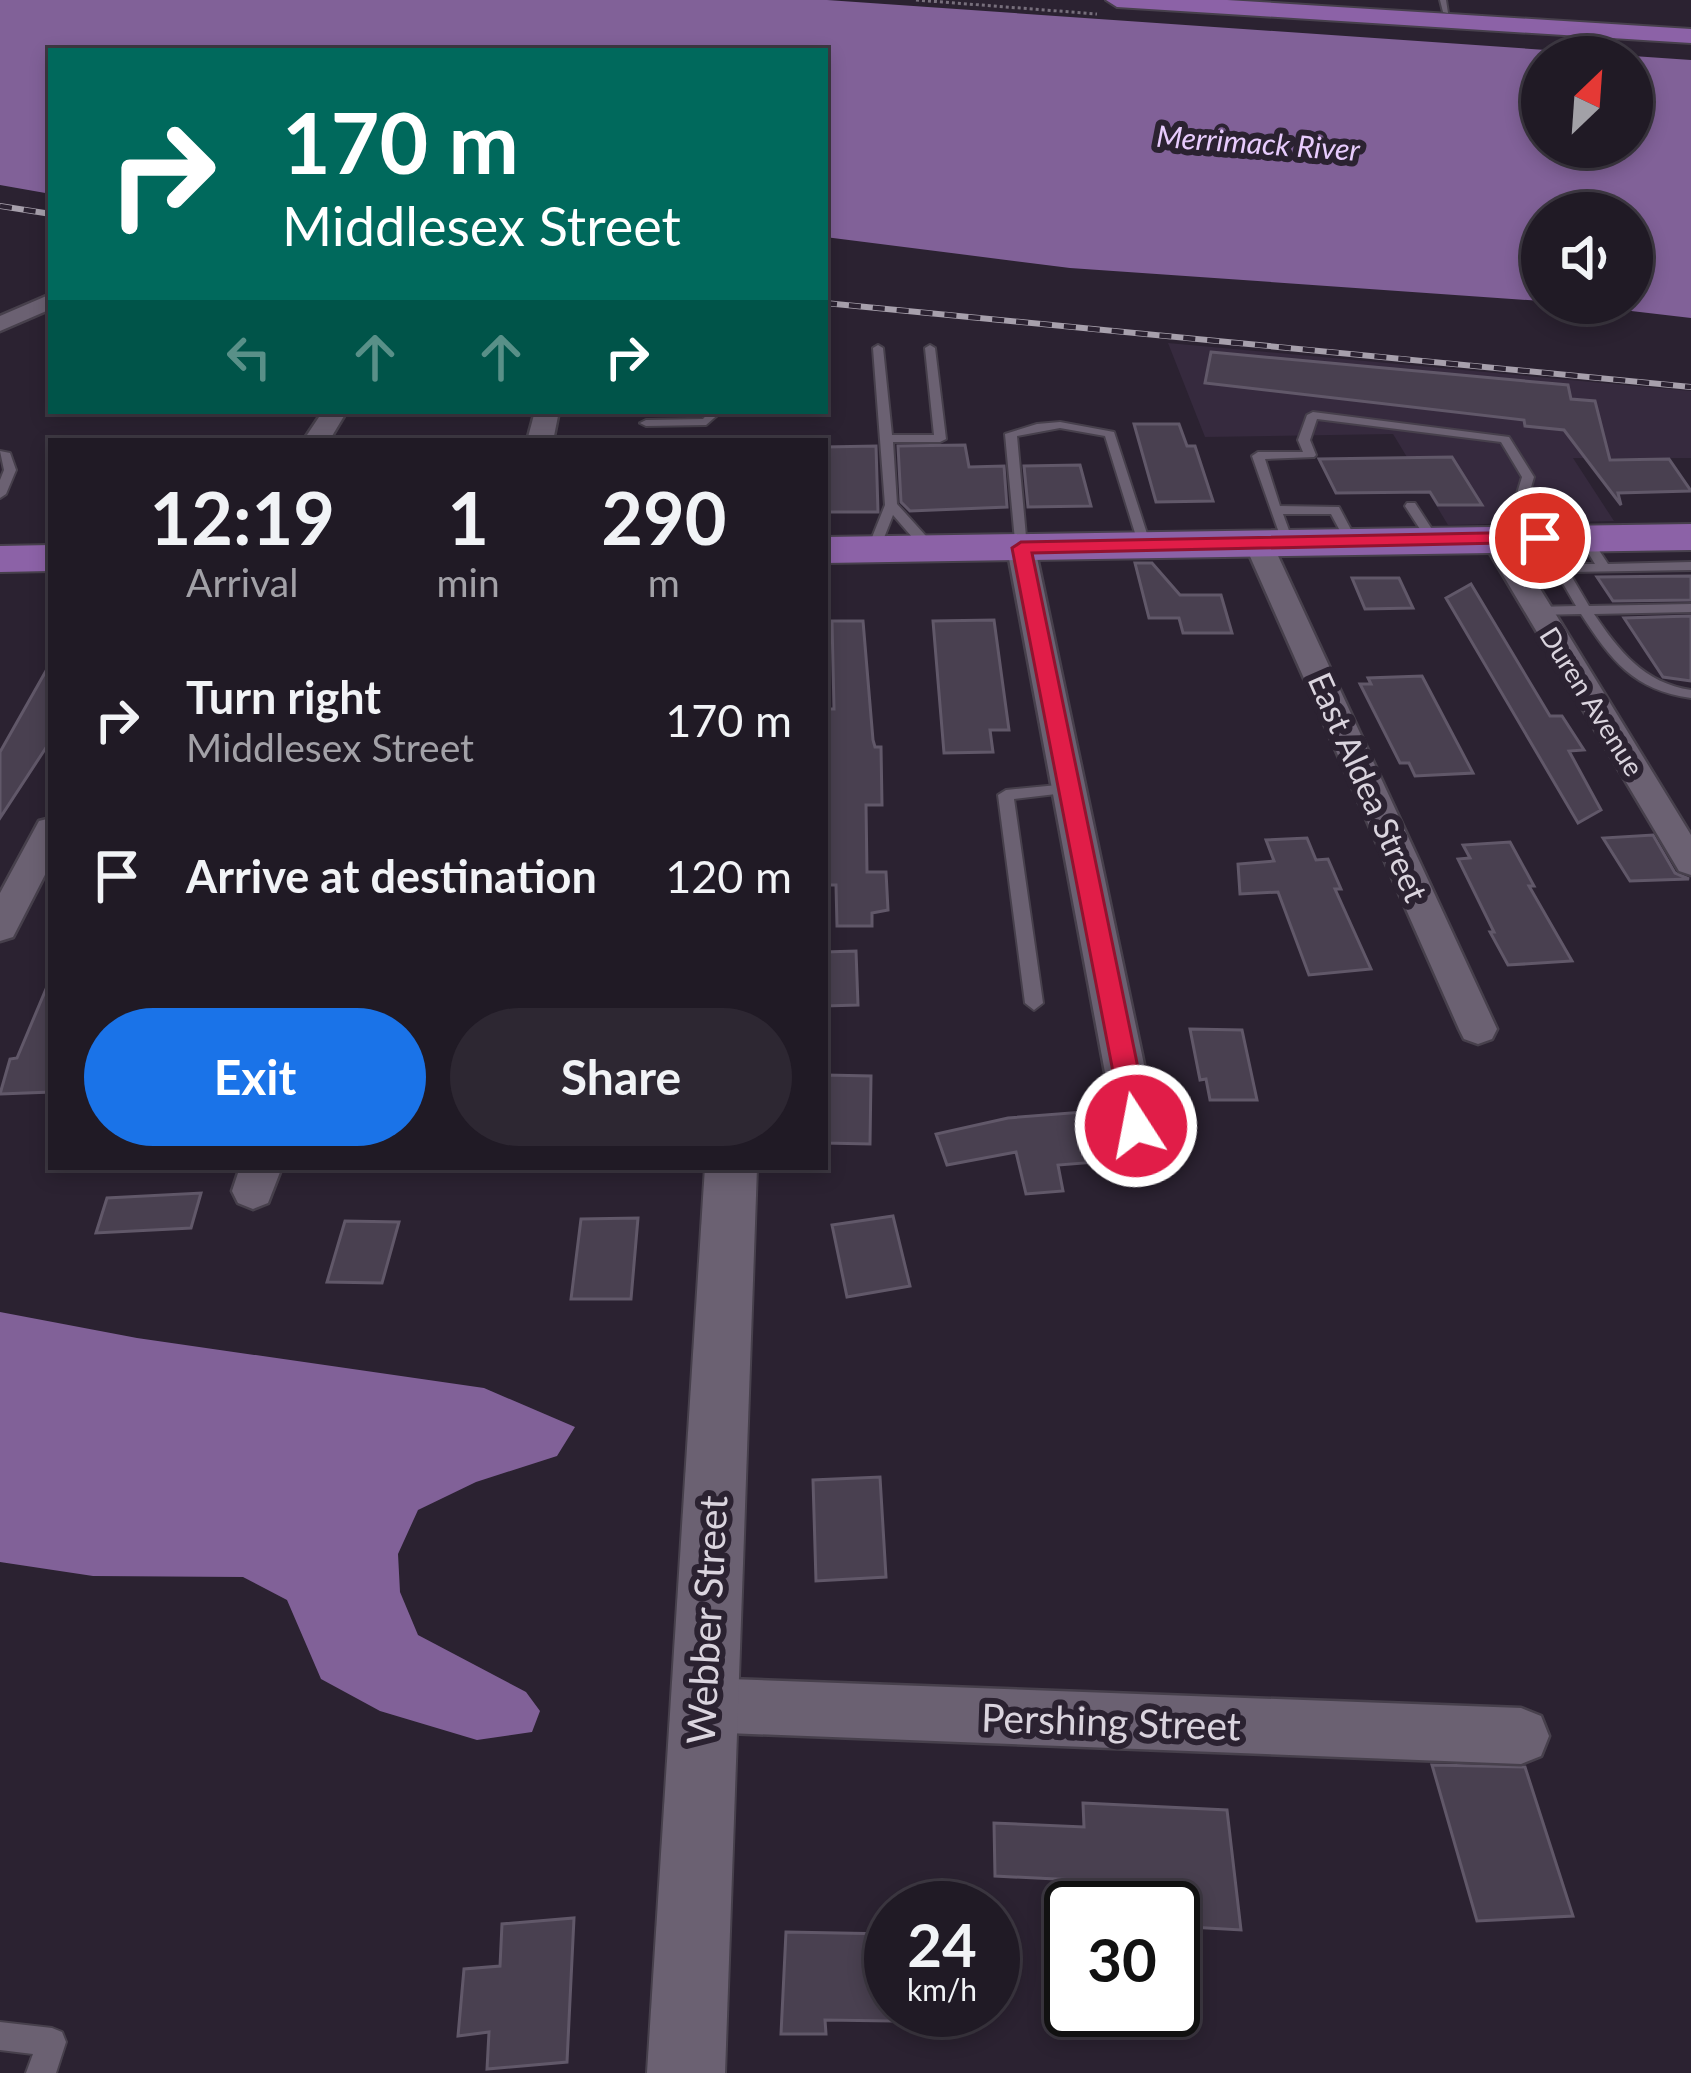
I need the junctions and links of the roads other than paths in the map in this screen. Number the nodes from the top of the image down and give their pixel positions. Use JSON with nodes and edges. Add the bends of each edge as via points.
{"nodes":[{"id":1,"x":1117,"y":0,"type":"edge"},
{"id":2,"x":1253,"y":0,"type":"edge"},
{"id":3,"x":1445,"y":6,"type":"edge"},
{"id":4,"x":1691,"y":26,"type":"edge"},
{"id":5,"x":1691,"y":36,"type":"edge"},
{"id":6,"x":48,"y":302,"type":"edge"},
{"id":7,"x":0,"y":324,"type":"edge"},
{"id":8,"x":878,"y":348,"type":"dead end"},
{"id":9,"x":930,"y":349,"type":"dead end"},
{"id":10,"x":713,"y":414,"type":"edge"},
{"id":11,"x":646,"y":417,"type":"edge"},
{"id":12,"x":887,"y":438,"type":"junction"},
{"id":13,"x":0,"y":455,"type":"edge"},
{"id":14,"x":0,"y":494,"type":"edge"},
{"id":15,"x":891,"y":505,"type":"junction"},
{"id":16,"x":1274,"y":533,"type":"junction"},
{"id":17,"x":1691,"y":537,"type":"edge"},
{"id":18,"x":1495,"y":538,"type":"junction"},
{"id":19,"x":1145,"y":546,"type":"junction"},
{"id":20,"x":1021,"y":548,"type":"junction"},
{"id":21,"x":930,"y":549,"type":"junction"},
{"id":22,"x":828,"y":550,"type":"edge"},
{"id":23,"x":873,"y":550,"type":"junction"},
{"id":24,"x":1594,"y":553,"type":"junction"},
{"id":25,"x":48,"y":558,"type":"edge"},
{"id":26,"x":0,"y":559,"type":"edge"},
{"id":27,"x":1691,"y":566,"type":"edge"},
{"id":28,"x":1691,"y":608,"type":"edge"},
{"id":29,"x":1585,"y":610,"type":"junction"},
{"id":30,"x":1535,"y":611,"type":"junction"},
{"id":31,"x":1691,"y":694,"type":"edge"},
{"id":32,"x":1068,"y":789,"type":"junction"},
{"id":33,"x":28,"y":850,"type":"edge"},
{"id":34,"x":1691,"y":863,"type":"edge"},
{"id":35,"x":0,"y":928,"type":"edge"},
{"id":36,"x":1034,"y":1003,"type":"dead end"},
{"id":37,"x":1478,"y":1029,"type":"dead end"},
{"id":38,"x":1136,"y":1126,"type":"dead end"},
{"id":39,"x":730,"y":1170,"type":"edge"},
{"id":40,"x":702,"y":1705,"type":"junction"},
{"id":41,"x":1520,"y":1736,"type":"dead end"},
{"id":42,"x":0,"y":2036,"type":"edge"},
{"id":43,"x":41,"y":2073,"type":"edge"},
{"id":44,"x":686,"y":2073,"type":"edge"}],
"edges":[{"from":1,"to":5,"type":"main road"},
{"from":2,"to":3,"type":"main road"},
{"from":3,"to":4,"type":"main road"},
{"from":6,"to":7,"type":"street"},
{"from":8,"to":12,"type":"lane"},
{"from":9,"to":12,"type":"lane","via":[[940,439]]},
{"from":10,"to":11,"type":"lane","via":[[706,422]]},
{"from":12,"to":15,"type":"lane"},
{"from":13,"to":14,"type":"lane","via":[[10,470]]},
{"from":15,"to":21,"type":"lane"},
{"from":15,"to":23,"type":"lane"},
{"from":16,"to":18,"type":"main road","via":[[1351,541],[1422,523]]},
{"from":16,"to":18,"type":"lane","via":[[1258,456],[1310,455],[1304,440],[1313,415],[1505,439],[1528,477],[1514,525]]},
{"from":16,"to":19,"type":"main road"},
{"from":16,"to":37,"type":"street","name":"East Aldea Street"},
{"from":17,"to":24,"type":"main road"},
{"from":18,"to":24,"type":"main road"},
{"from":18,"to":30,"type":"street","name":"Duren Avenue"},
{"from":19,"to":20,"type":"main road"},
{"from":19,"to":20,"type":"lane","via":[[1110,434],[1040,424],[1011,434]]},
{"from":20,"to":21,"type":"main road"},
{"from":20,"to":32,"type":"street"},
{"from":21,"to":23,"type":"main road"},
{"from":22,"to":23,"type":"main road"},
{"from":24,"to":27,"type":"lane"},
{"from":24,"to":29,"type":"lane","via":[[1560,568]]},
{"from":25,"to":26,"type":"main road"},
{"from":28,"to":29,"type":"lane"},
{"from":29,"to":30,"type":"lane"},
{"from":29,"to":31,"type":"lane","via":[[1632,671]]},
{"from":30,"to":34,"type":"street","name":"Duren Avenue"},
{"from":32,"to":36,"type":"lane","via":[[1006,795]]},
{"from":32,"to":38,"type":"street"},
{"from":33,"to":35,"type":"street"},
{"from":39,"to":40,"type":"street","name":"Webber Street"},
{"from":40,"to":41,"type":"street","name":"Pershing Street"},
{"from":40,"to":44,"type":"street","name":"Webber Street"},
{"from":42,"to":43,"type":"lane","via":[[52,2042]]}]}
